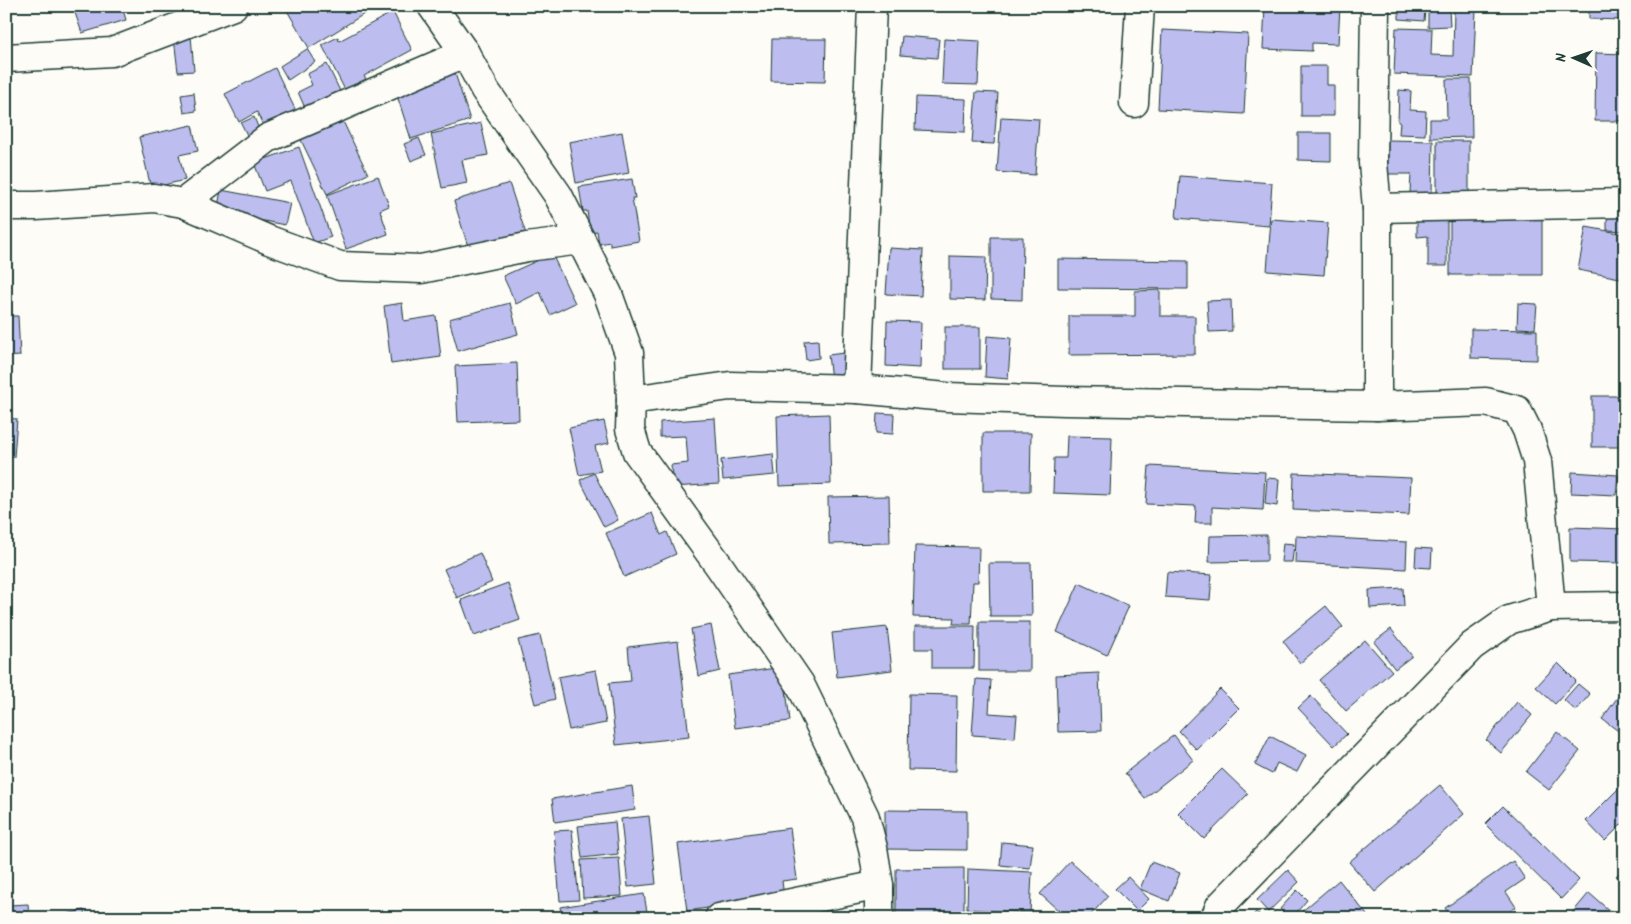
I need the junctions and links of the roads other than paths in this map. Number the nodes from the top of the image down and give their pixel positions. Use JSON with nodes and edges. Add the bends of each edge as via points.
{"nodes":[{"id":1,"x":233,"y":6,"type":"edge"},
{"id":2,"x":432,"y":6,"type":"edge"},
{"id":3,"x":872,"y":6,"type":"edge"},
{"id":4,"x":1140,"y":6,"type":"edge"},
{"id":5,"x":1375,"y":6,"type":"edge"},
{"id":6,"x":465,"y":53,"type":"junction"},
{"id":7,"x":6,"y":58,"type":"edge"},
{"id":8,"x":1134,"y":103,"type":"dead end"},
{"id":9,"x":183,"y":203,"type":"junction"},
{"id":10,"x":1625,"y":203,"type":"edge"},
{"id":11,"x":6,"y":206,"type":"edge"},
{"id":12,"x":1377,"y":208,"type":"junction"},
{"id":13,"x":581,"y":240,"type":"junction"},
{"id":14,"x":857,"y":389,"type":"junction"},
{"id":15,"x":631,"y":400,"type":"junction"},
{"id":16,"x":1377,"y":406,"type":"junction"},
{"id":17,"x":1625,"y":606,"type":"edge"},
{"id":18,"x":1551,"y":607,"type":"junction"},
{"id":19,"x":879,"y":885,"type":"junction"},
{"id":20,"x":719,"y":918,"type":"edge"},
{"id":21,"x":880,"y":918,"type":"edge"},
{"id":22,"x":1215,"y":918,"type":"edge"}],
"edges":[{"from":1,"to":7,"type":"street","via":[[112,52]]},
{"from":2,"to":6,"type":"street"},
{"from":3,"to":14,"type":"street"},
{"from":4,"to":8,"type":"street"},
{"from":5,"to":12,"type":"street","via":[[1373,163]]},
{"from":6,"to":9,"type":"street","via":[[268,138]]},
{"from":6,"to":13,"type":"street","via":[[485,90],[558,195]]},
{"from":9,"to":11,"type":"street","via":[[154,198]]},
{"from":9,"to":13,"type":"street","via":[[340,266],[421,269],[527,247]]},
{"from":10,"to":12,"type":"street"},
{"from":12,"to":16,"type":"street"},
{"from":13,"to":15,"type":"street","via":[[608,294],[629,353]]},
{"from":14,"to":15,"type":"street","via":[[730,386]]},
{"from":14,"to":16,"type":"street","via":[[946,397]]},
{"from":15,"to":19,"type":"street","via":[[630,429],[637,452],[800,684],[865,817]]},
{"from":16,"to":18,"type":"street","via":[[1486,402],[1516,410],[1537,461]]},
{"from":17,"to":18,"type":"street"},
{"from":18,"to":22,"type":"street","via":[[1509,620],[1472,646],[1220,906]]},
{"from":19,"to":20,"type":"street"},
{"from":19,"to":21,"type":"street"}]}
